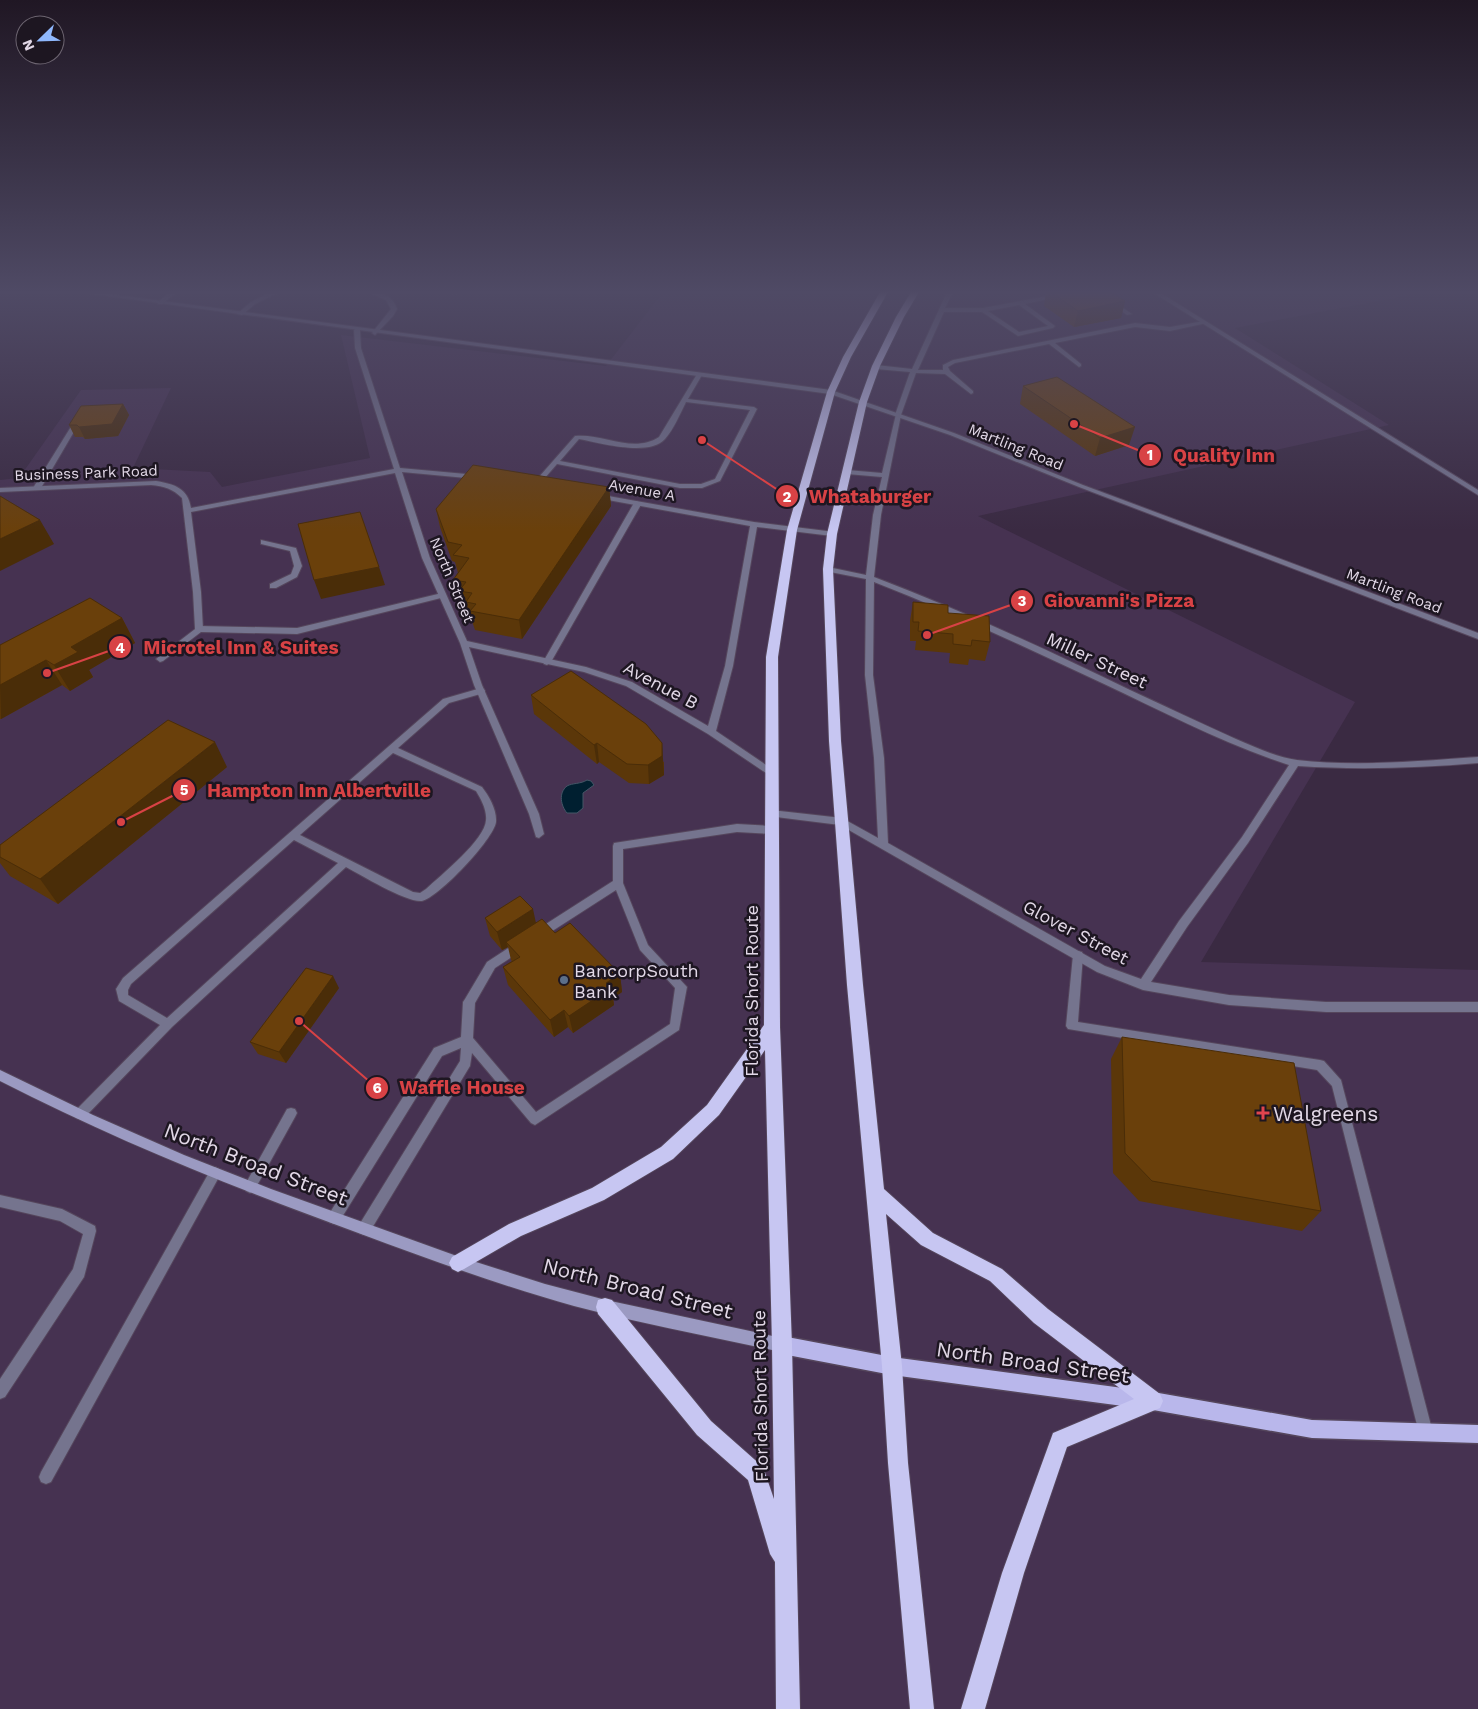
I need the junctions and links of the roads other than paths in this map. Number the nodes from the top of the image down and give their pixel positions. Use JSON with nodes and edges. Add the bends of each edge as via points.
{"nodes":[{"id":1,"x":914,"y":371,"type":"edge"},
{"id":2,"x":366,"y":372,"type":"edge"},
{"id":3,"x":675,"y":372,"type":"edge"},
{"id":4,"x":840,"y":372,"type":"edge"},
{"id":5,"x":874,"y":372,"type":"edge"},
{"id":6,"x":939,"y":372,"type":"edge"},
{"id":7,"x":947,"y":372,"type":"joint"},
{"id":8,"x":1283,"y":372,"type":"edge"},
{"id":9,"x":699,"y":375,"type":"junction"},
{"id":10,"x":831,"y":392,"type":"junction"},
{"id":11,"x":971,"y":392,"type":"dead end"},
{"id":12,"x":684,"y":400,"type":"junction"},
{"id":13,"x":863,"y":402,"type":"junction"},
{"id":14,"x":83,"y":412,"type":"edge"},
{"id":15,"x":898,"y":415,"type":"junction"},
{"id":16,"x":555,"y":462,"type":"junction"},
{"id":17,"x":398,"y":470,"type":"junction"},
{"id":18,"x":847,"y":472,"type":"junction"},
{"id":19,"x":885,"y":475,"type":"junction"},
{"id":20,"x":485,"y":478,"type":"edge"},
{"id":21,"x":535,"y":486,"type":"edge"},
{"id":22,"x":37,"y":488,"type":"junction"},
{"id":23,"x":0,"y":490,"type":"edge"},
{"id":24,"x":1478,"y":493,"type":"edge"},
{"id":25,"x":586,"y":494,"type":"edge"},
{"id":26,"x":638,"y":503,"type":"junction"},
{"id":27,"x":187,"y":510,"type":"junction"},
{"id":28,"x":754,"y":524,"type":"junction"},
{"id":29,"x":792,"y":530,"type":"junction"},
{"id":30,"x":832,"y":534,"type":"junction"},
{"id":31,"x":264,"y":542,"type":"dead end"},
{"id":32,"x":828,"y":569,"type":"junction"},
{"id":33,"x":870,"y":578,"type":"junction"},
{"id":34,"x":274,"y":586,"type":"dead end"},
{"id":35,"x":442,"y":595,"type":"junction"},
{"id":36,"x":199,"y":629,"type":"junction"},
{"id":37,"x":1478,"y":636,"type":"edge"},
{"id":38,"x":464,"y":643,"type":"junction"},
{"id":39,"x":160,"y":659,"type":"dead end"},
{"id":40,"x":547,"y":662,"type":"junction"},
{"id":41,"x":481,"y":691,"type":"junction"},
{"id":42,"x":711,"y":732,"type":"junction"},
{"id":43,"x":392,"y":748,"type":"junction"},
{"id":44,"x":1478,"y":760,"type":"edge"},
{"id":45,"x":1295,"y":763,"type":"junction"},
{"id":46,"x":772,"y":773,"type":"junction"},
{"id":47,"x":771,"y":822,"type":"junction"},
{"id":48,"x":842,"y":822,"type":"junction"},
{"id":49,"x":539,"y":834,"type":"dead end"},
{"id":50,"x":292,"y":835,"type":"junction"},
{"id":51,"x":883,"y":846,"type":"junction"},
{"id":52,"x":345,"y":862,"type":"junction"},
{"id":53,"x":618,"y":883,"type":"junction"},
{"id":54,"x":1078,"y":955,"type":"junction"},
{"id":55,"x":1143,"y":985,"type":"junction"},
{"id":56,"x":1478,"y":1007,"type":"edge"},
{"id":57,"x":168,"y":1024,"type":"junction"},
{"id":58,"x":772,"y":1027,"type":"junction"},
{"id":59,"x":468,"y":1040,"type":"junction"},
{"id":60,"x":0,"y":1075,"type":"edge"},
{"id":61,"x":290,"y":1113,"type":"dead end"},
{"id":62,"x":80,"y":1114,"type":"junction"},
{"id":63,"x":215,"y":1173,"type":"junction"},
{"id":64,"x":250,"y":1187,"type":"junction"},
{"id":65,"x":874,"y":1192,"type":"junction"},
{"id":66,"x":0,"y":1201,"type":"edge"},
{"id":67,"x":334,"y":1218,"type":"junction"},
{"id":68,"x":364,"y":1229,"type":"junction"},
{"id":69,"x":458,"y":1263,"type":"junction"},
{"id":70,"x":605,"y":1307,"type":"junction"},
{"id":71,"x":782,"y":1345,"type":"junction"},
{"id":72,"x":892,"y":1366,"type":"junction"},
{"id":73,"x":0,"y":1392,"type":"edge"},
{"id":74,"x":1153,"y":1401,"type":"junction"},
{"id":75,"x":1426,"y":1433,"type":"junction"},
{"id":76,"x":1478,"y":1434,"type":"edge"},
{"id":77,"x":46,"y":1478,"type":"dead end"},
{"id":78,"x":784,"y":1564,"type":"junction"},
{"id":79,"x":788,"y":1709,"type":"edge"},
{"id":80,"x":922,"y":1709,"type":"edge"},
{"id":81,"x":973,"y":1709,"type":"edge"}],
"edges":[{"from":1,"to":15,"type":"street"},
{"from":2,"to":17,"type":"street","name":"North Street"},
{"from":3,"to":9,"type":"street","name":"Martling Road"},
{"from":4,"to":10,"type":"highway","name":"Florida Short Route"},
{"from":5,"to":13,"type":"highway"},
{"from":6,"to":7,"type":"street"},
{"from":7,"to":11,"type":"street"},
{"from":8,"to":24,"type":"street"},
{"from":9,"to":10,"type":"street","name":"Martling Road"},
{"from":9,"to":12,"type":"street"},
{"from":10,"to":13,"type":"street","name":"Martling Road"},
{"from":10,"to":29,"type":"highway","name":"Florida Short Route"},
{"from":12,"to":16,"type":"street","via":[[662,438],[653,444],[634,446],[577,437]]},
{"from":12,"to":16,"type":"street","via":[[754,409],[718,480],[702,486],[680,486]]},
{"from":13,"to":15,"type":"street","name":"Martling Road"},
{"from":13,"to":18,"type":"highway"},
{"from":14,"to":22,"type":"street"},
{"from":15,"to":19,"type":"street"},
{"from":15,"to":37,"type":"street","name":"Martling Road"},
{"from":16,"to":21,"type":"street"},
{"from":17,"to":20,"type":"street"},
{"from":17,"to":27,"type":"street"},
{"from":17,"to":35,"type":"street","name":"North Street","via":[[426,558]]},
{"from":18,"to":19,"type":"street"},
{"from":18,"to":30,"type":"highway"},
{"from":19,"to":33,"type":"street"},
{"from":22,"to":23,"type":"street","name":"Business Park Road"},
{"from":22,"to":27,"type":"street","name":"Business Park Road","via":[[161,484],[179,490],[186,498]]},
{"from":25,"to":26,"type":"street","name":"Avenue A"},
{"from":26,"to":28,"type":"street","name":"Avenue A"},
{"from":26,"to":40,"type":"street"},
{"from":27,"to":36,"type":"street","name":"Business Park Road"},
{"from":28,"to":29,"type":"street","name":"Avenue A"},
{"from":28,"to":42,"type":"street","via":[[729,666]]},
{"from":29,"to":30,"type":"street","name":"Avenue A"},
{"from":29,"to":46,"type":"highway","name":"Florida Short Route","via":[[772,657]]},
{"from":30,"to":32,"type":"highway"},
{"from":31,"to":34,"type":"street","via":[[293,550],[298,566],[294,574]]},
{"from":32,"to":33,"type":"street","name":"Miller Street"},
{"from":32,"to":48,"type":"highway"},
{"from":33,"to":45,"type":"street","name":"Miller Street","via":[[962,615],[1256,751]]},
{"from":33,"to":51,"type":"street","via":[[868,674],[880,758]]},
{"from":35,"to":36,"type":"street","via":[[297,631]]},
{"from":35,"to":38,"type":"street","name":"North Street"},
{"from":36,"to":39,"type":"street"},
{"from":38,"to":40,"type":"street","name":"Avenue B"},
{"from":38,"to":41,"type":"street","name":"North Street"},
{"from":40,"to":42,"type":"street","name":"Avenue B","via":[[629,684]]},
{"from":41,"to":43,"type":"street","via":[[446,701]]},
{"from":41,"to":49,"type":"street","name":"North Street","via":[[534,814]]},
{"from":42,"to":46,"type":"street","name":"Avenue B"},
{"from":43,"to":50,"type":"street"},
{"from":43,"to":52,"type":"street","via":[[479,790],[485,797],[491,820],[487,836],[421,897],[411,896]]},
{"from":44,"to":45,"type":"street","name":"Miller Street","via":[[1346,766]]},
{"from":45,"to":55,"type":"street"},
{"from":46,"to":47,"type":"highway","name":"Florida Short Route"},
{"from":47,"to":48,"type":"street","name":"Glover Street"},
{"from":47,"to":53,"type":"street","name":"Glover Street","via":[[618,846]]},
{"from":47,"to":58,"type":"highway","name":"Florida Short Route"},
{"from":48,"to":51,"type":"street","name":"Glover Street"},
{"from":48,"to":65,"type":"highway"},
{"from":50,"to":52,"type":"street"},
{"from":50,"to":57,"type":"street","via":[[127,981],[122,989],[123,998]]},
{"from":51,"to":54,"type":"street","name":"Glover Street"},
{"from":52,"to":57,"type":"street"},
{"from":53,"to":59,"type":"street","via":[[491,965],[469,1002]]},
{"from":53,"to":59,"type":"street","via":[[644,947],[682,987],[675,1027],[535,1118]]},
{"from":54,"to":55,"type":"street","name":"Glover Street"},
{"from":54,"to":75,"type":"street","via":[[1072,1026],[1320,1065],[1336,1084]]},
{"from":55,"to":56,"type":"street","name":"Glover Street","via":[[1229,1000],[1326,1007]]},
{"from":57,"to":62,"type":"street"},
{"from":58,"to":69,"type":"highway","via":[[713,1110],[667,1153],[598,1194],[514,1230]]},
{"from":58,"to":71,"type":"highway","name":"Florida Short Route"},
{"from":59,"to":67,"type":"street","via":[[438,1052]]},
{"from":59,"to":68,"type":"street","via":[[466,1062]]},
{"from":60,"to":62,"type":"main road","name":"North Broad Street"},
{"from":61,"to":64,"type":"street"},
{"from":62,"to":63,"type":"main road","name":"North Broad Street"},
{"from":63,"to":64,"type":"main road","name":"North Broad Street"},
{"from":63,"to":77,"type":"street"},
{"from":64,"to":67,"type":"main road","name":"North Broad Street"},
{"from":65,"to":72,"type":"highway"},
{"from":65,"to":74,"type":"highway","via":[[927,1239],[996,1275],[1041,1316]]},
{"from":66,"to":73,"type":"street","via":[[62,1215],[90,1231],[79,1272]]},
{"from":67,"to":68,"type":"main road","name":"North Broad Street"},
{"from":68,"to":69,"type":"main road","name":"North Broad Street"},
{"from":69,"to":70,"type":"main road","name":"North Broad Street"},
{"from":70,"to":71,"type":"main road","name":"North Broad Street"},
{"from":70,"to":78,"type":"highway","via":[[704,1428],[756,1474]]},
{"from":71,"to":72,"type":"main road","name":"North Broad Street"},
{"from":71,"to":78,"type":"highway","name":"Florida Short Route"},
{"from":72,"to":74,"type":"main road","name":"North Broad Street"},
{"from":72,"to":80,"type":"highway"},
{"from":74,"to":75,"type":"main road","name":"North Broad Street","via":[[1312,1429]]},
{"from":74,"to":81,"type":"highway","via":[[1060,1440],[998,1619]]},
{"from":75,"to":76,"type":"main road","name":"North Broad Street"},
{"from":78,"to":79,"type":"highway","name":"Florida Short Route"}]}
